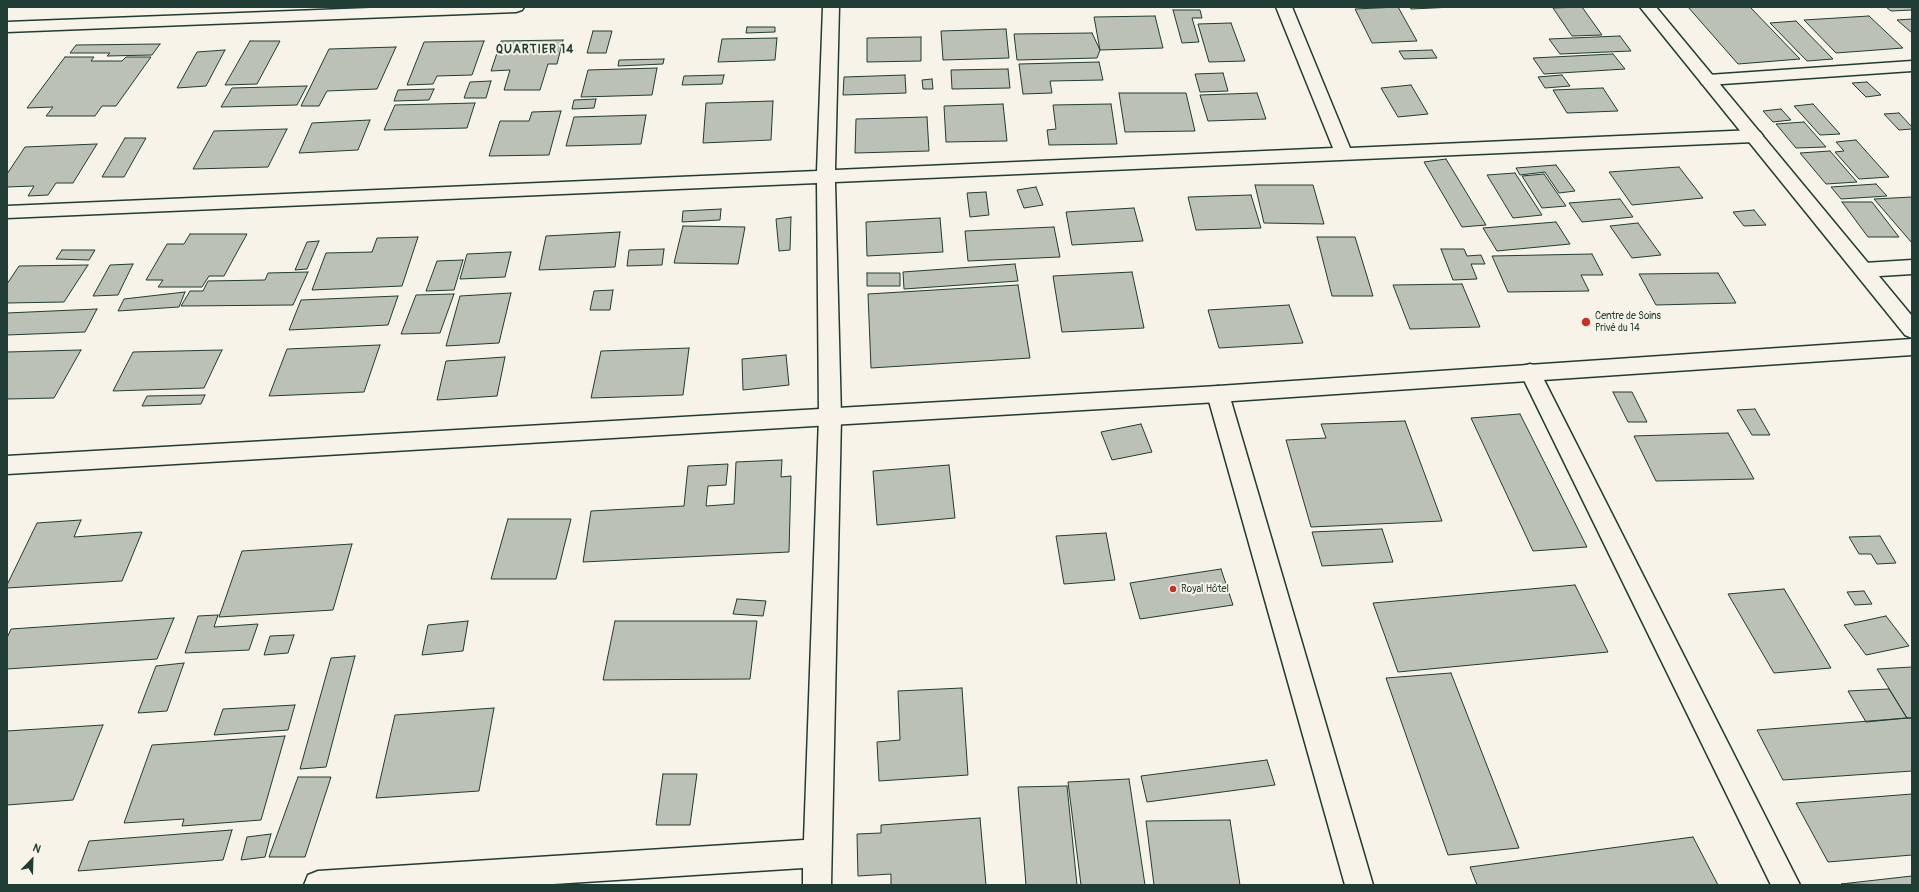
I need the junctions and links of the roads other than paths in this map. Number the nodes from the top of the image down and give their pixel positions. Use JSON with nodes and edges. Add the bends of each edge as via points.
{"nodes":[{"id":1,"x":516,"y":7,"type":"edge"},
{"id":2,"x":831,"y":7,"type":"edge"},
{"id":3,"x":1284,"y":7,"type":"edge"},
{"id":4,"x":1648,"y":7,"type":"edge"},
{"id":5,"x":293,"y":11,"type":"edge"},
{"id":6,"x":7,"y":27,"type":"edge"},
{"id":7,"x":1912,"y":66,"type":"edge"},
{"id":8,"x":1708,"y":80,"type":"junction"},
{"id":9,"x":1754,"y":136,"type":"junction"},
{"id":10,"x":1344,"y":154,"type":"junction"},
{"id":11,"x":826,"y":175,"type":"junction"},
{"id":12,"x":7,"y":212,"type":"edge"},
{"id":13,"x":1912,"y":266,"type":"edge"},
{"id":14,"x":1864,"y":270,"type":"junction"},
{"id":15,"x":1912,"y":330,"type":"edge"},
{"id":16,"x":1912,"y":347,"type":"edge"},
{"id":17,"x":1530,"y":372,"type":"junction"},
{"id":18,"x":1218,"y":394,"type":"junction"},
{"id":19,"x":830,"y":417,"type":"junction"},
{"id":20,"x":7,"y":465,"type":"edge"},
{"id":21,"x":817,"y":853,"type":"junction"},
{"id":22,"x":588,"y":876,"type":"edge"},
{"id":23,"x":318,"y":885,"type":"edge"},
{"id":24,"x":817,"y":885,"type":"edge"},
{"id":25,"x":1359,"y":885,"type":"edge"},
{"id":26,"x":1786,"y":885,"type":"edge"}],
"edges":[{"from":1,"to":5,"type":"street"},
{"from":2,"to":11,"type":"street"},
{"from":3,"to":10,"type":"street"},
{"from":4,"to":8,"type":"street"},
{"from":5,"to":6,"type":"street"},
{"from":7,"to":8,"type":"street"},
{"from":8,"to":9,"type":"street"},
{"from":9,"to":10,"type":"street"},
{"from":9,"to":14,"type":"street"},
{"from":10,"to":11,"type":"street"},
{"from":11,"to":12,"type":"street"},
{"from":11,"to":19,"type":"street"},
{"from":13,"to":14,"type":"street"},
{"from":14,"to":15,"type":"street"},
{"from":16,"to":17,"type":"street"},
{"from":17,"to":18,"type":"street"},
{"from":17,"to":26,"type":"street"},
{"from":18,"to":19,"type":"street"},
{"from":18,"to":25,"type":"street"},
{"from":19,"to":20,"type":"street"},
{"from":19,"to":21,"type":"street"},
{"from":21,"to":22,"type":"street"},
{"from":21,"to":24,"type":"street"},
{"from":22,"to":23,"type":"street"}]}
